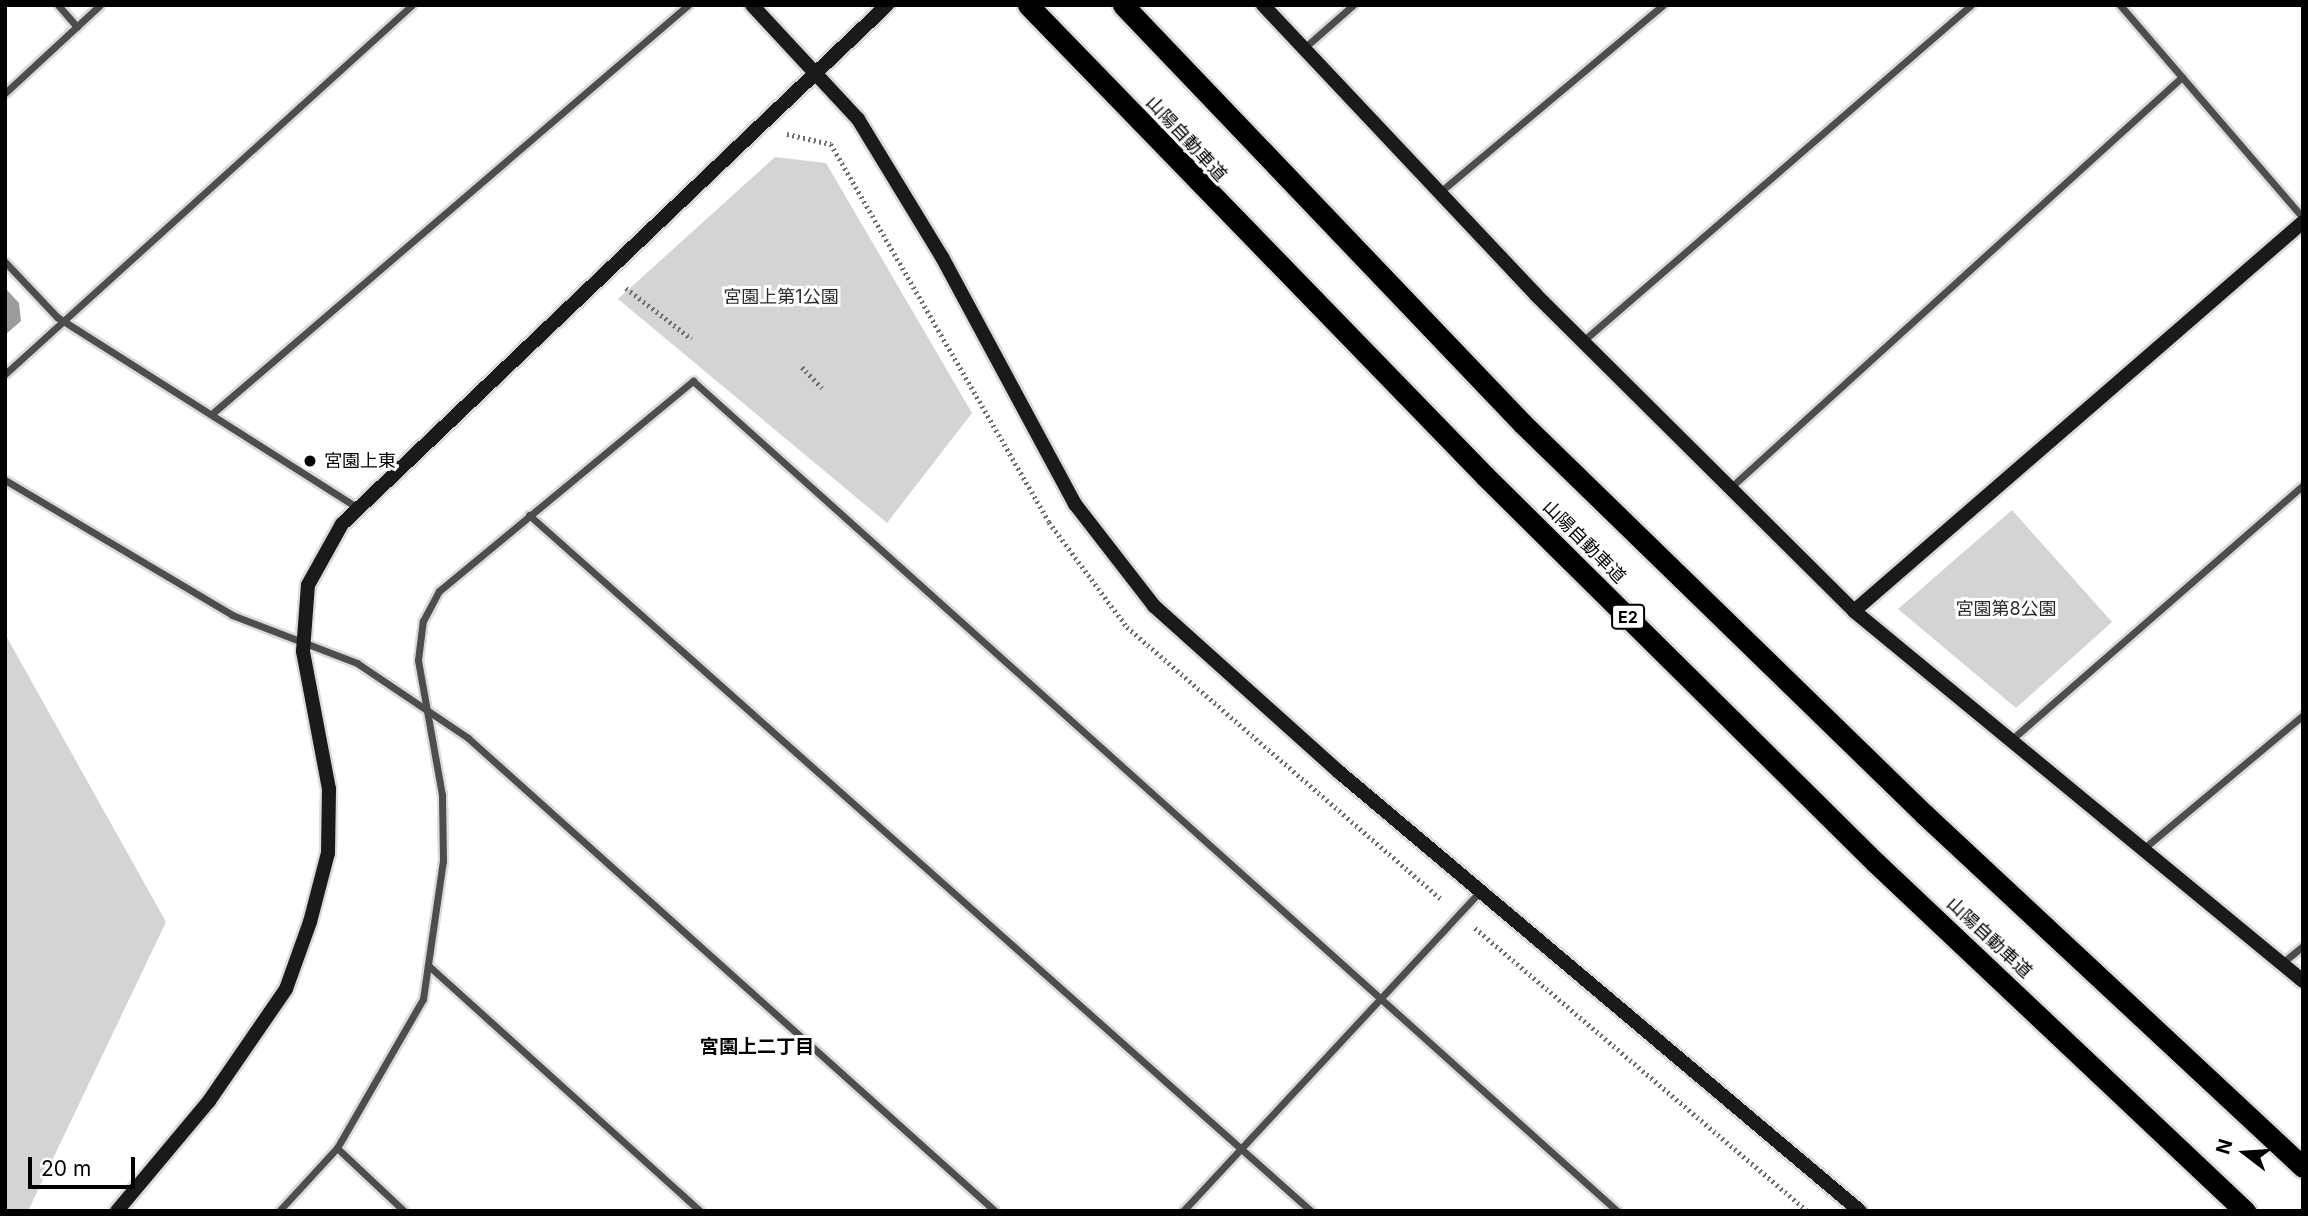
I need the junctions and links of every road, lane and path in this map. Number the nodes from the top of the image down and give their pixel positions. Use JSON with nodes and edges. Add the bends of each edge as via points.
{"nodes":[{"id":1,"x":58,"y":5,"type":"edge"},
{"id":2,"x":100,"y":5,"type":"edge"},
{"id":3,"x":412,"y":5,"type":"edge"},
{"id":4,"x":688,"y":5,"type":"edge"},
{"id":5,"x":752,"y":5,"type":"edge"},
{"id":6,"x":887,"y":5,"type":"edge"},
{"id":7,"x":1028,"y":5,"type":"edge"},
{"id":8,"x":1123,"y":5,"type":"edge"},
{"id":9,"x":1263,"y":5,"type":"edge"},
{"id":10,"x":1353,"y":5,"type":"edge"},
{"id":11,"x":1663,"y":5,"type":"edge"},
{"id":12,"x":1971,"y":5,"type":"edge"},
{"id":13,"x":2120,"y":5,"type":"edge"},
{"id":14,"x":77,"y":27,"type":"junction"},
{"id":15,"x":1304,"y":48,"type":"junction"},
{"id":16,"x":815,"y":74,"type":"junction"},
{"id":17,"x":2182,"y":77,"type":"junction"},
{"id":18,"x":5,"y":93,"type":"edge"},
{"id":19,"x":1440,"y":192,"type":"junction"},
{"id":20,"x":2303,"y":220,"type":"edge"},
{"id":21,"x":5,"y":262,"type":"edge"},
{"id":22,"x":606,"y":273,"type":"junction"},
{"id":23,"x":64,"y":321,"type":"junction"},
{"id":24,"x":692,"y":339,"type":"dead end"},
{"id":25,"x":1582,"y":341,"type":"junction"},
{"id":26,"x":802,"y":367,"type":"dead end"},
{"id":27,"x":5,"y":374,"type":"edge"},
{"id":28,"x":822,"y":388,"type":"dead end"},
{"id":29,"x":214,"y":412,"type":"junction"},
{"id":30,"x":5,"y":480,"type":"edge"},
{"id":31,"x":2303,"y":485,"type":"edge"},
{"id":32,"x":1730,"y":488,"type":"junction"},
{"id":33,"x":359,"y":508,"type":"junction"},
{"id":34,"x":529,"y":515,"type":"junction"},
{"id":35,"x":1854,"y":611,"type":"junction"},
{"id":36,"x":304,"y":643,"type":"junction"},
{"id":37,"x":426,"y":710,"type":"junction"},
{"id":38,"x":2303,"y":715,"type":"edge"},
{"id":39,"x":2011,"y":740,"type":"junction"},
{"id":40,"x":2143,"y":849,"type":"junction"},
{"id":41,"x":1482,"y":889,"type":"junction"},
{"id":42,"x":2303,"y":946,"type":"edge"},
{"id":43,"x":2281,"y":963,"type":"junction"},
{"id":44,"x":430,"y":967,"type":"junction"},
{"id":45,"x":2303,"y":981,"type":"edge"},
{"id":46,"x":1381,"y":999,"type":"junction"},
{"id":47,"x":337,"y":1149,"type":"junction"},
{"id":48,"x":1241,"y":1149,"type":"junction"},
{"id":49,"x":2303,"y":1167,"type":"edge"},
{"id":50,"x":117,"y":1211,"type":"edge"},
{"id":51,"x":279,"y":1211,"type":"edge"},
{"id":52,"x":404,"y":1211,"type":"edge"},
{"id":53,"x":700,"y":1211,"type":"edge"},
{"id":54,"x":995,"y":1211,"type":"edge"},
{"id":55,"x":1183,"y":1211,"type":"edge"},
{"id":56,"x":1311,"y":1211,"type":"edge"},
{"id":57,"x":1617,"y":1211,"type":"edge"},
{"id":58,"x":1860,"y":1211,"type":"edge"},
{"id":59,"x":2245,"y":1211,"type":"edge"}],
"edges":[{"from":1,"to":14,"type":"street"},
{"from":2,"to":14,"type":"street"},
{"from":3,"to":23,"type":"street"},
{"from":4,"to":29,"type":"street"},
{"from":5,"to":16,"type":"street"},
{"from":6,"to":16,"type":"street"},
{"from":7,"to":59,"type":"highway","name":"山陽自動車道","number":"E2","via":[[1524,514],[1875,862]]},
{"from":8,"to":49,"type":"highway","via":[[1523,424],[1924,814]]},
{"from":9,"to":15,"type":"street"},
{"from":10,"to":15,"type":"street"},
{"from":11,"to":19,"type":"street"},
{"from":12,"to":25,"type":"street"},
{"from":13,"to":17,"type":"street"},
{"from":14,"to":18,"type":"street"},
{"from":15,"to":19,"type":"street"},
{"from":16,"to":22,"type":"street"},
{"from":16,"to":41,"type":"street","via":[[858,120],[942,257],[1075,504],[1154,606],[1339,772]]},
{"from":17,"to":20,"type":"street"},
{"from":17,"to":32,"type":"street"},
{"from":19,"to":25,"type":"street"},
{"from":20,"to":35,"type":"street"},
{"from":21,"to":23,"type":"street"},
{"from":22,"to":24,"type":"path"},
{"from":22,"to":33,"type":"street"},
{"from":23,"to":27,"type":"street"},
{"from":23,"to":29,"type":"street"},
{"from":25,"to":32,"type":"street"},
{"from":26,"to":28,"type":"path"},
{"from":29,"to":33,"type":"street"},
{"from":30,"to":36,"type":"street","via":[[232,615]]},
{"from":31,"to":39,"type":"street"},
{"from":32,"to":35,"type":"street"},
{"from":33,"to":36,"type":"street","via":[[342,524],[308,585]]},
{"from":34,"to":37,"type":"street","via":[[439,591],[423,621],[418,660]]},
{"from":34,"to":46,"type":"street","via":[[693,381]]},
{"from":34,"to":48,"type":"street"},
{"from":35,"to":39,"type":"street"},
{"from":36,"to":37,"type":"street","via":[[357,663]]},
{"from":36,"to":50,"type":"street","via":[[329,789],[328,853],[310,922],[286,989],[208,1101]]},
{"from":37,"to":44,"type":"street","via":[[442,795],[443,848]]},
{"from":37,"to":54,"type":"street","via":[[468,738]]},
{"from":38,"to":40,"type":"street"},
{"from":39,"to":40,"type":"street"},
{"from":40,"to":43,"type":"street"},
{"from":41,"to":46,"type":"street"},
{"from":41,"to":58,"type":"street"},
{"from":42,"to":43,"type":"street"},
{"from":43,"to":45,"type":"street"},
{"from":44,"to":47,"type":"street","via":[[423,999]]},
{"from":44,"to":53,"type":"street"},
{"from":46,"to":48,"type":"street"},
{"from":46,"to":57,"type":"street"},
{"from":47,"to":51,"type":"street"},
{"from":47,"to":52,"type":"street"},
{"from":48,"to":55,"type":"street"},
{"from":48,"to":56,"type":"street"}]}
